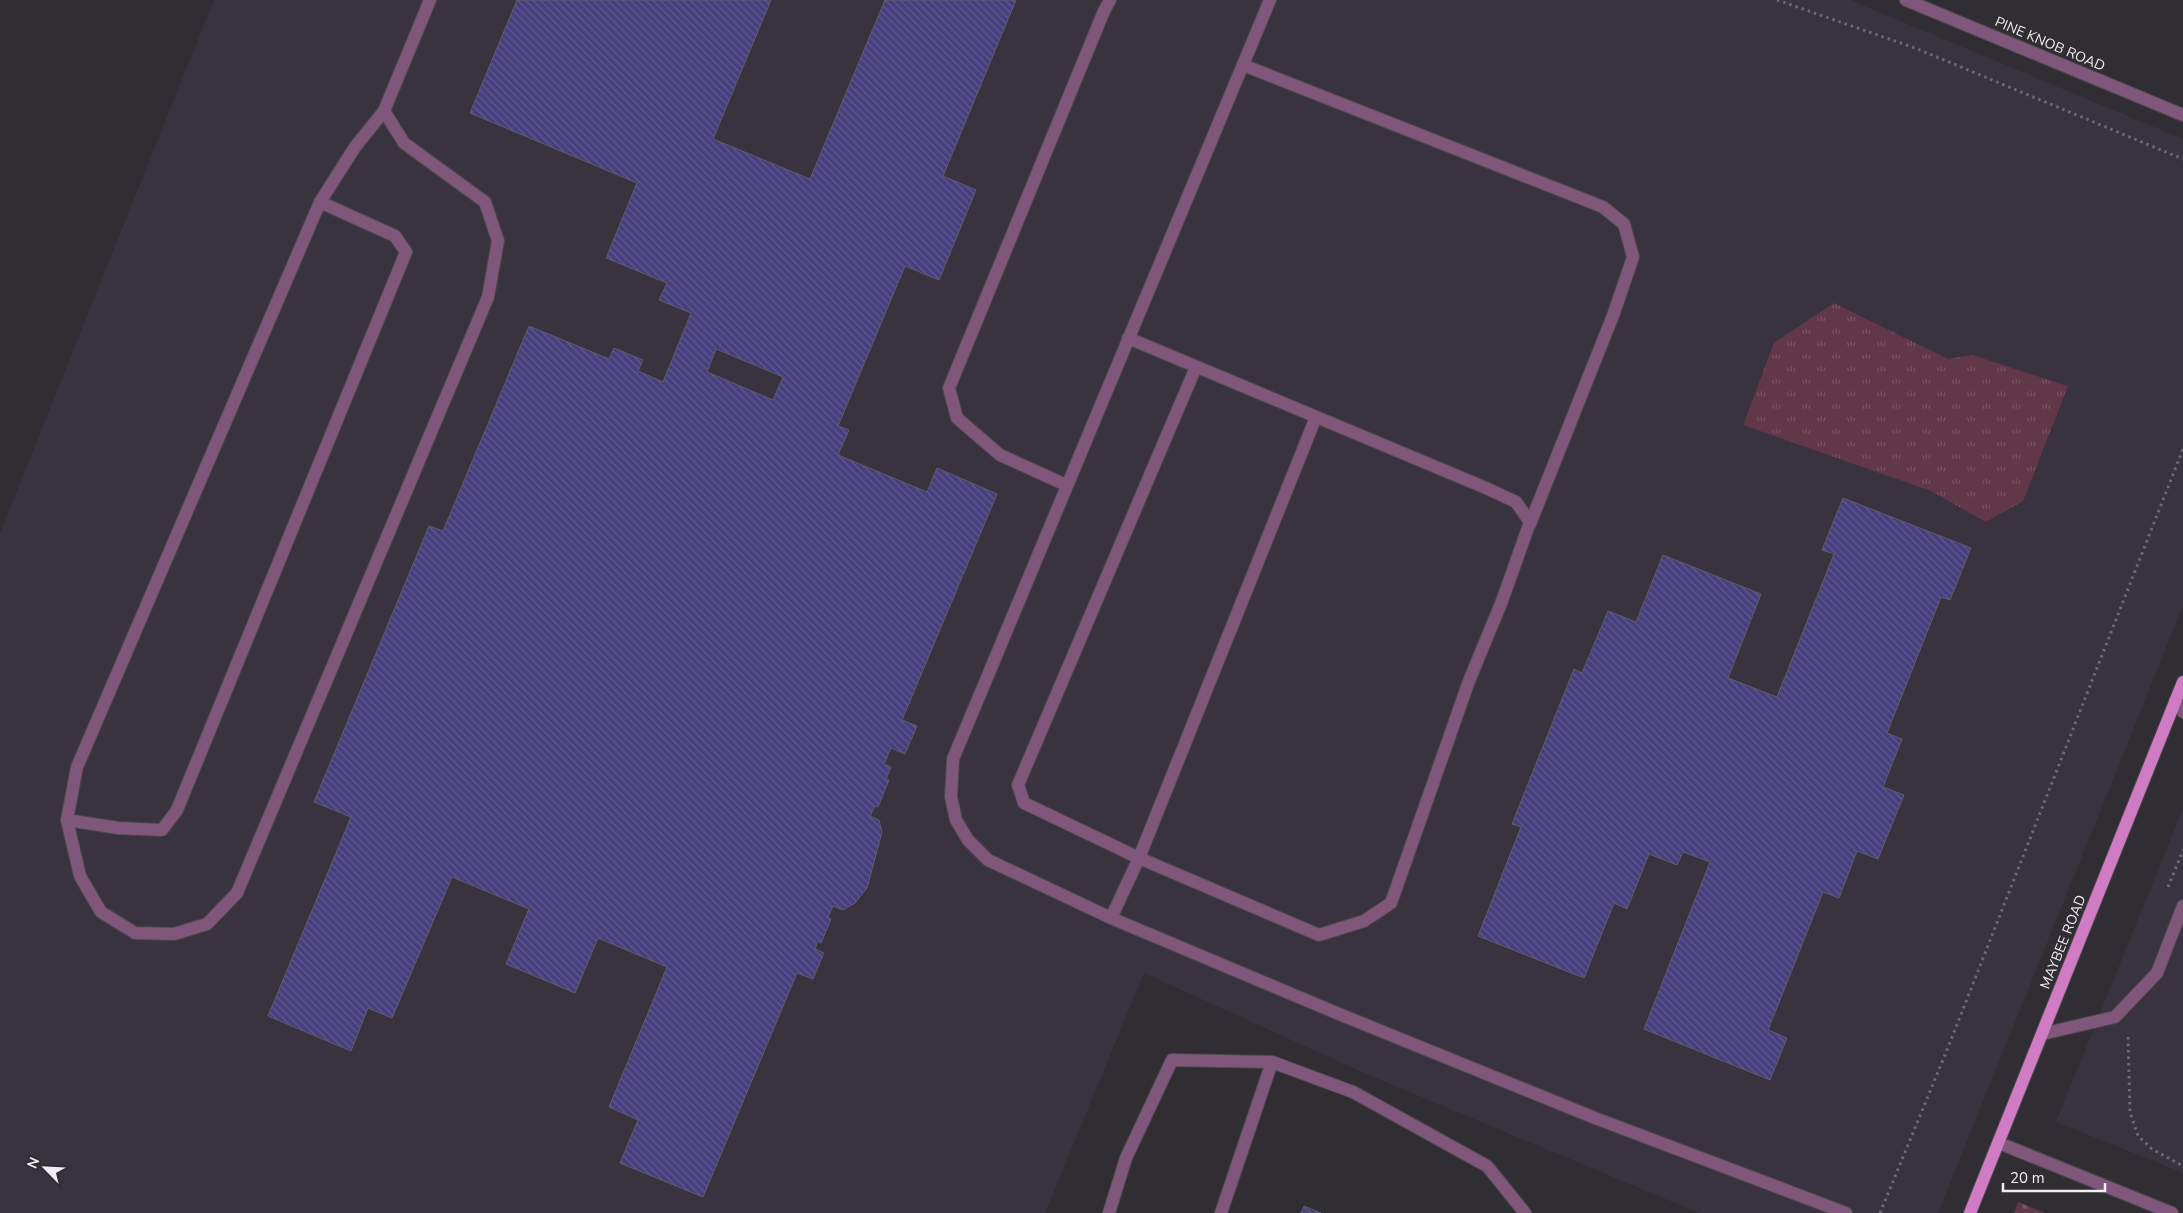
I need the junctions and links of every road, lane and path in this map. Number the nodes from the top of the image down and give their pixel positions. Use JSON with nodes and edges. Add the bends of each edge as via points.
{"nodes":[{"id":1,"x":430,"y":0,"type":"edge"},
{"id":2,"x":1110,"y":0,"type":"edge"},
{"id":3,"x":1270,"y":0,"type":"edge"},
{"id":4,"x":1777,"y":0,"type":"edge"},
{"id":5,"x":1906,"y":0,"type":"edge"},
{"id":6,"x":1243,"y":64,"type":"junction"},
{"id":7,"x":384,"y":111,"type":"junction"},
{"id":8,"x":2183,"y":115,"type":"edge"},
{"id":9,"x":2183,"y":159,"type":"edge"},
{"id":10,"x":320,"y":202,"type":"junction"},
{"id":11,"x":1128,"y":338,"type":"junction"},
{"id":12,"x":1196,"y":367,"type":"junction"},
{"id":13,"x":1316,"y":417,"type":"junction"},
{"id":14,"x":2183,"y":449,"type":"edge"},
{"id":15,"x":1066,"y":485,"type":"junction"},
{"id":16,"x":1530,"y":524,"type":"junction"},
{"id":17,"x":2183,"y":682,"type":"edge"},
{"id":18,"x":2175,"y":701,"type":"junction"},
{"id":19,"x":2183,"y":712,"type":"edge"},
{"id":20,"x":67,"y":820,"type":"junction"},
{"id":21,"x":1139,"y":858,"type":"junction"},
{"id":22,"x":2183,"y":906,"type":"edge"},
{"id":23,"x":1111,"y":918,"type":"junction"},
{"id":24,"x":2042,"y":1034,"type":"junction"},
{"id":25,"x":1272,"y":1062,"type":"junction"},
{"id":26,"x":1999,"y":1142,"type":"junction"},
{"id":27,"x":1110,"y":1213,"type":"edge"},
{"id":28,"x":1221,"y":1213,"type":"edge"},
{"id":29,"x":1525,"y":1213,"type":"edge"},
{"id":30,"x":1846,"y":1213,"type":"edge"},
{"id":31,"x":1880,"y":1213,"type":"edge"},
{"id":32,"x":1970,"y":1213,"type":"edge"},
{"id":33,"x":2172,"y":1213,"type":"edge"}],
"edges":[{"from":1,"to":7,"type":"street"},
{"from":2,"to":15,"type":"street","via":[[949,388],[957,418],[1000,455]]},
{"from":3,"to":6,"type":"street"},
{"from":4,"to":9,"type":"path","via":[[1915,48]]},
{"from":5,"to":8,"type":"street","name":"PINE KNOB ROAD"},
{"from":6,"to":11,"type":"street"},
{"from":6,"to":16,"type":"street","via":[[1603,206],[1624,224],[1633,257],[1614,314]]},
{"from":7,"to":10,"type":"street","via":[[355,147]]},
{"from":7,"to":20,"type":"street","via":[[404,143],[485,202],[498,242],[488,296],[237,893],[207,924],[174,934],[135,933],[101,912],[80,876]]},
{"from":10,"to":20,"type":"street","via":[[77,768]]},
{"from":10,"to":20,"type":"street","via":[[395,236],[406,252],[403,261],[177,810],[162,830],[118,828]]},
{"from":11,"to":12,"type":"street"},
{"from":11,"to":15,"type":"street"},
{"from":12,"to":13,"type":"street"},
{"from":12,"to":21,"type":"street","via":[[1018,785],[1024,803]]},
{"from":13,"to":16,"type":"street","via":[[1516,502]]},
{"from":13,"to":21,"type":"street"},
{"from":14,"to":31,"type":"path"},
{"from":15,"to":23,"type":"street","via":[[953,759],[951,797],[956,820],[988,860]]},
{"from":16,"to":21,"type":"street","via":[[1469,680],[1391,903],[1364,921],[1319,935]]},
{"from":17,"to":18,"type":"main road","name":"MAYBEE ROAD"},
{"from":18,"to":19,"type":"street"},
{"from":18,"to":24,"type":"main road","name":"MAYBEE ROAD"},
{"from":21,"to":23,"type":"street"},
{"from":22,"to":24,"type":"street","via":[[2157,973],[2115,1016]]},
{"from":23,"to":30,"type":"street","via":[[1595,1118]]},
{"from":24,"to":26,"type":"main road","name":"MAYBEE ROAD"},
{"from":25,"to":27,"type":"street","via":[[1172,1060],[1126,1158]]},
{"from":25,"to":28,"type":"street"},
{"from":25,"to":29,"type":"street","via":[[1353,1092],[1487,1166]]},
{"from":26,"to":32,"type":"main road","name":"MAYBEE ROAD"},
{"from":26,"to":33,"type":"street"}]}
